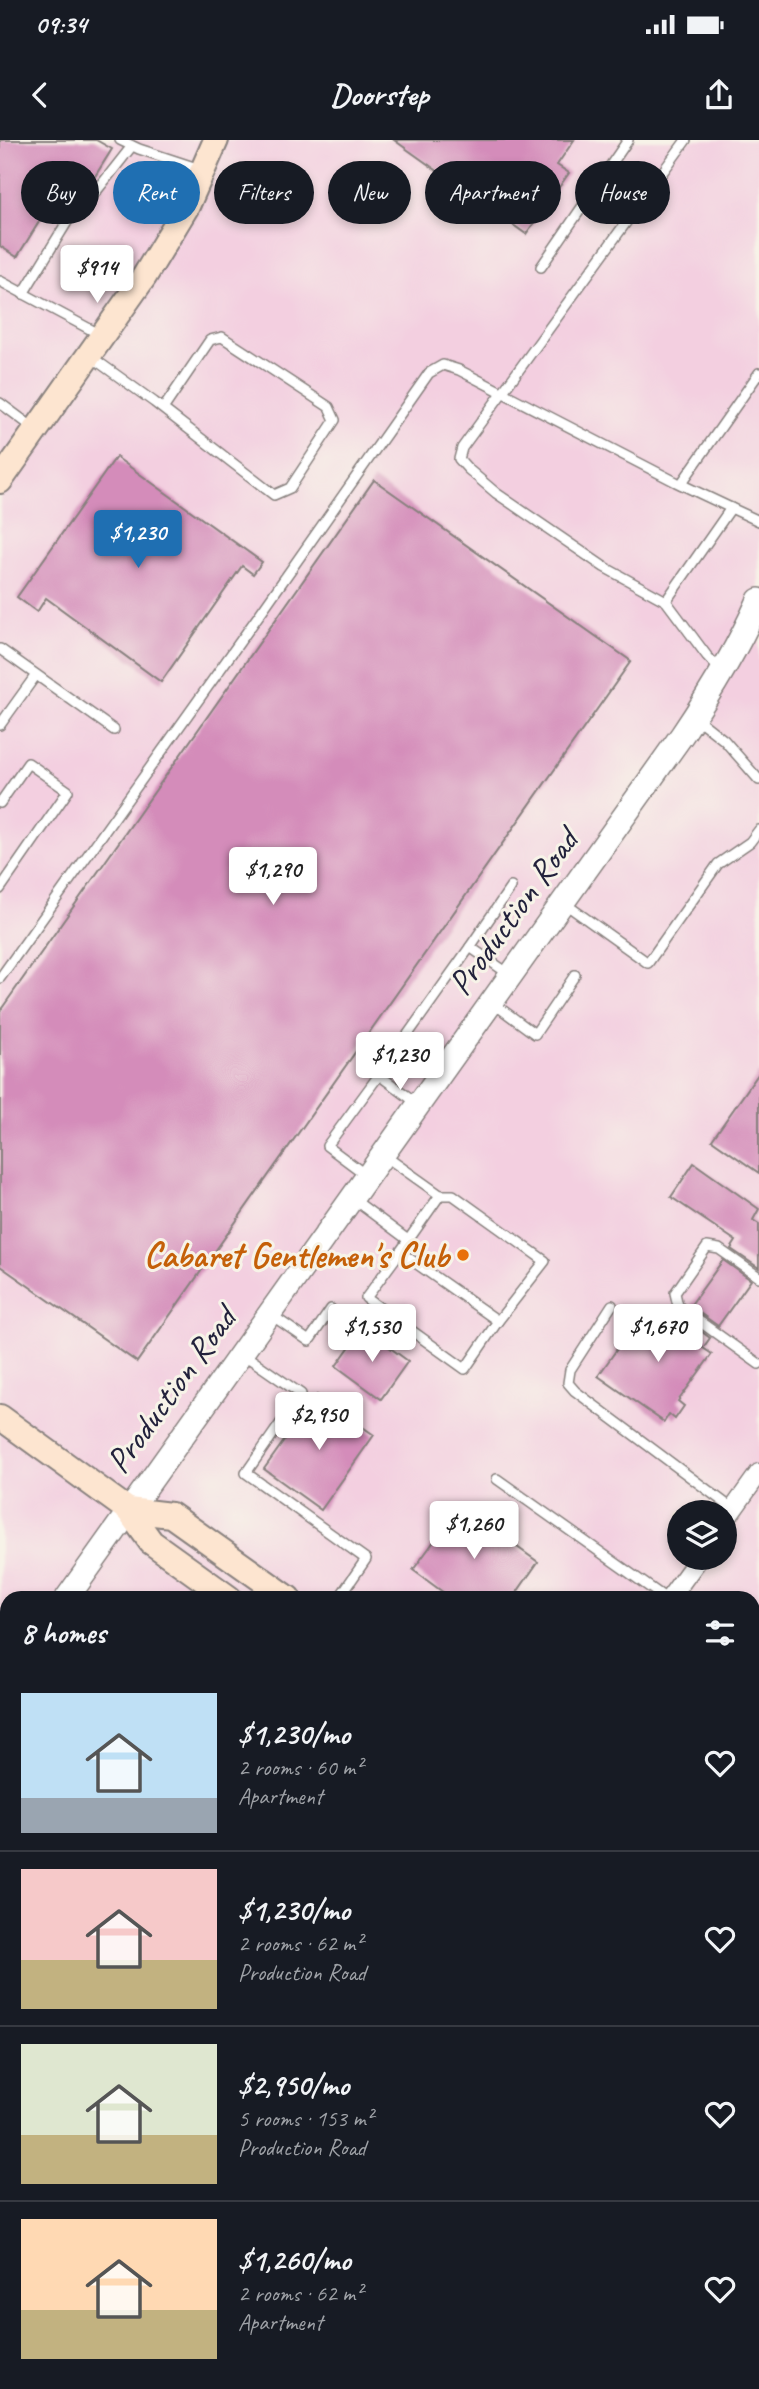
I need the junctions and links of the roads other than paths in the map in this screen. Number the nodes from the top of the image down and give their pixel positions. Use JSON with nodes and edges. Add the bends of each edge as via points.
{"nodes":[{"id":1,"x":120,"y":140,"type":"edge"},
{"id":2,"x":216,"y":140,"type":"edge"},
{"id":3,"x":628,"y":140,"type":"edge"},
{"id":4,"x":685,"y":140,"type":"edge"},
{"id":5,"x":132,"y":146,"type":"junction"},
{"id":6,"x":204,"y":170,"type":"junction"},
{"id":7,"x":541,"y":267,"type":"dead end"},
{"id":8,"x":0,"y":281,"type":"edge"},
{"id":9,"x":23,"y":294,"type":"junction"},
{"id":10,"x":96,"y":346,"type":"junction"},
{"id":11,"x":759,"y":373,"type":"edge"},
{"id":12,"x":502,"y":392,"type":"junction"},
{"id":13,"x":0,"y":403,"type":"edge"},
{"id":14,"x":163,"y":409,"type":"junction"},
{"id":15,"x":36,"y":430,"type":"junction"},
{"id":16,"x":0,"y":481,"type":"edge"},
{"id":17,"x":681,"y":484,"type":"junction"},
{"id":18,"x":731,"y":508,"type":"junction"},
{"id":19,"x":759,"y":521,"type":"edge"},
{"id":20,"x":759,"y":600,"type":"edge"},
{"id":21,"x":666,"y":601,"type":"junction"},
{"id":22,"x":0,"y":649,"type":"edge"},
{"id":23,"x":722,"y":672,"type":"junction"},
{"id":24,"x":36,"y":674,"type":"junction"},
{"id":25,"x":694,"y":717,"type":"junction"},
{"id":26,"x":0,"y":725,"type":"edge"},
{"id":27,"x":114,"y":730,"type":"dead end"},
{"id":28,"x":759,"y":780,"type":"edge"},
{"id":29,"x":0,"y":803,"type":"edge"},
{"id":30,"x":759,"y":830,"type":"edge"},
{"id":31,"x":512,"y":887,"type":"dead end"},
{"id":32,"x":0,"y":889,"type":"edge"},
{"id":33,"x":562,"y":902,"type":"junction"},
{"id":34,"x":470,"y":947,"type":"junction"},
{"id":35,"x":510,"y":975,"type":"junction"},
{"id":36,"x":575,"y":975,"type":"dead end"},
{"id":37,"x":0,"y":978,"type":"edge"},
{"id":38,"x":491,"y":1002,"type":"junction"},
{"id":39,"x":379,"y":1075,"type":"junction"},
{"id":40,"x":418,"y":1104,"type":"junction"},
{"id":41,"x":383,"y":1154,"type":"junction"},
{"id":42,"x":367,"y":1176,"type":"junction"},
{"id":43,"x":440,"y":1195,"type":"junction"},
{"id":44,"x":351,"y":1198,"type":"junction"},
{"id":45,"x":408,"y":1240,"type":"junction"},
{"id":46,"x":400,"y":1252,"type":"junction"},
{"id":47,"x":759,"y":1277,"type":"edge"},
{"id":48,"x":612,"y":1305,"type":"dead end"},
{"id":49,"x":331,"y":1309,"type":"dead end"},
{"id":50,"x":269,"y":1313,"type":"junction"},
{"id":51,"x":498,"y":1321,"type":"junction"},
{"id":52,"x":241,"y":1353,"type":"junction"},
{"id":53,"x":759,"y":1364,"type":"edge"},
{"id":54,"x":0,"y":1417,"type":"edge"},
{"id":55,"x":759,"y":1473,"type":"edge"},
{"id":56,"x":497,"y":1479,"type":"dead end"},
{"id":57,"x":709,"y":1500,"type":"edge"},
{"id":58,"x":737,"y":1505,"type":"edge"},
{"id":59,"x":128,"y":1510,"type":"junction"},
{"id":60,"x":689,"y":1570,"type":"edge"},
{"id":61,"x":72,"y":1591,"type":"edge"},
{"id":62,"x":219,"y":1591,"type":"edge"},
{"id":63,"x":278,"y":1591,"type":"edge"},
{"id":64,"x":344,"y":1591,"type":"edge"},
{"id":65,"x":657,"y":1591,"type":"edge"},
{"id":66,"x":673,"y":1591,"type":"edge"}],
"edges":[{"from":1,"to":5,"type":"lane"},
{"from":2,"to":6,"type":"main road"},
{"from":3,"to":7,"type":"lane"},
{"from":4,"to":12,"type":"lane"},
{"from":5,"to":6,"type":"lane"},
{"from":5,"to":9,"type":"lane","via":[[87,203],[75,209]]},
{"from":6,"to":10,"type":"main road","via":[[169,238]]},
{"from":8,"to":9,"type":"lane"},
{"from":9,"to":10,"type":"lane"},
{"from":10,"to":14,"type":"lane"},
{"from":10,"to":15,"type":"main road"},
{"from":11,"to":17,"type":"lane"},
{"from":12,"to":17,"type":"lane"},
{"from":12,"to":21,"type":"lane","via":[[459,459],[496,493],[594,560]]},
{"from":12,"to":37,"type":"lane","via":[[443,365],[429,373]]},
{"from":13,"to":15,"type":"lane"},
{"from":14,"to":14,"type":"lane","via":[[274,495],[290,488],[335,420],[329,407],[222,337],[210,340]]},
{"from":15,"to":16,"type":"main road"},
{"from":17,"to":18,"type":"lane"},
{"from":18,"to":19,"type":"lane"},
{"from":18,"to":21,"type":"lane"},
{"from":20,"to":23,"type":"street","name":"Production Road"},
{"from":21,"to":23,"type":"lane"},
{"from":22,"to":24,"type":"lane"},
{"from":23,"to":25,"type":"street","name":"Production Road"},
{"from":24,"to":26,"type":"lane"},
{"from":24,"to":27,"type":"lane"},
{"from":25,"to":28,"type":"lane","via":[[724,740]]},
{"from":25,"to":33,"type":"street","name":"Production Road"},
{"from":29,"to":32,"type":"lane","via":[[28,763],[68,791]]},
{"from":30,"to":33,"type":"lane","via":[[751,842],[718,864],[648,963]]},
{"from":31,"to":34,"type":"lane"},
{"from":33,"to":35,"type":"street","name":"Production Road"},
{"from":34,"to":35,"type":"lane"},
{"from":34,"to":39,"type":"lane"},
{"from":35,"to":38,"type":"street","name":"Production Road"},
{"from":36,"to":38,"type":"lane","via":[[535,1034]]},
{"from":38,"to":40,"type":"street","name":"Production Road"},
{"from":39,"to":40,"type":"lane"},
{"from":39,"to":42,"type":"lane","via":[[327,1146]]},
{"from":40,"to":41,"type":"street","name":"Production Road"},
{"from":41,"to":42,"type":"street","name":"Production Road"},
{"from":41,"to":43,"type":"lane"},
{"from":42,"to":44,"type":"street","name":"Production Road"},
{"from":43,"to":45,"type":"lane"},
{"from":43,"to":51,"type":"lane","via":[[453,1195],[545,1261]]},
{"from":44,"to":45,"type":"lane"},
{"from":44,"to":50,"type":"street","name":"Production Road"},
{"from":45,"to":46,"type":"lane"},
{"from":46,"to":51,"type":"lane"},
{"from":46,"to":51,"type":"lane","via":[[366,1298],[464,1370]]},
{"from":47,"to":53,"type":"lane","via":[[719,1249],[707,1247],[676,1293],[678,1306]]},
{"from":48,"to":57,"type":"lane","via":[[570,1370],[568,1383]]},
{"from":49,"to":50,"type":"lane","via":[[309,1341]]},
{"from":50,"to":52,"type":"street","name":"Production Road"},
{"from":52,"to":59,"type":"street","name":"Production Road"},
{"from":52,"to":64,"type":"lane","via":[[301,1394],[246,1473],[366,1559]]},
{"from":54,"to":59,"type":"main road"},
{"from":55,"to":58,"type":"street"},
{"from":56,"to":65,"type":"lane"},
{"from":59,"to":61,"type":"street","name":"Production Road"},
{"from":59,"to":62,"type":"main road","via":[[151,1542]]},
{"from":59,"to":63,"type":"main road","via":[[170,1515]]},
{"from":60,"to":66,"type":"street"}]}
